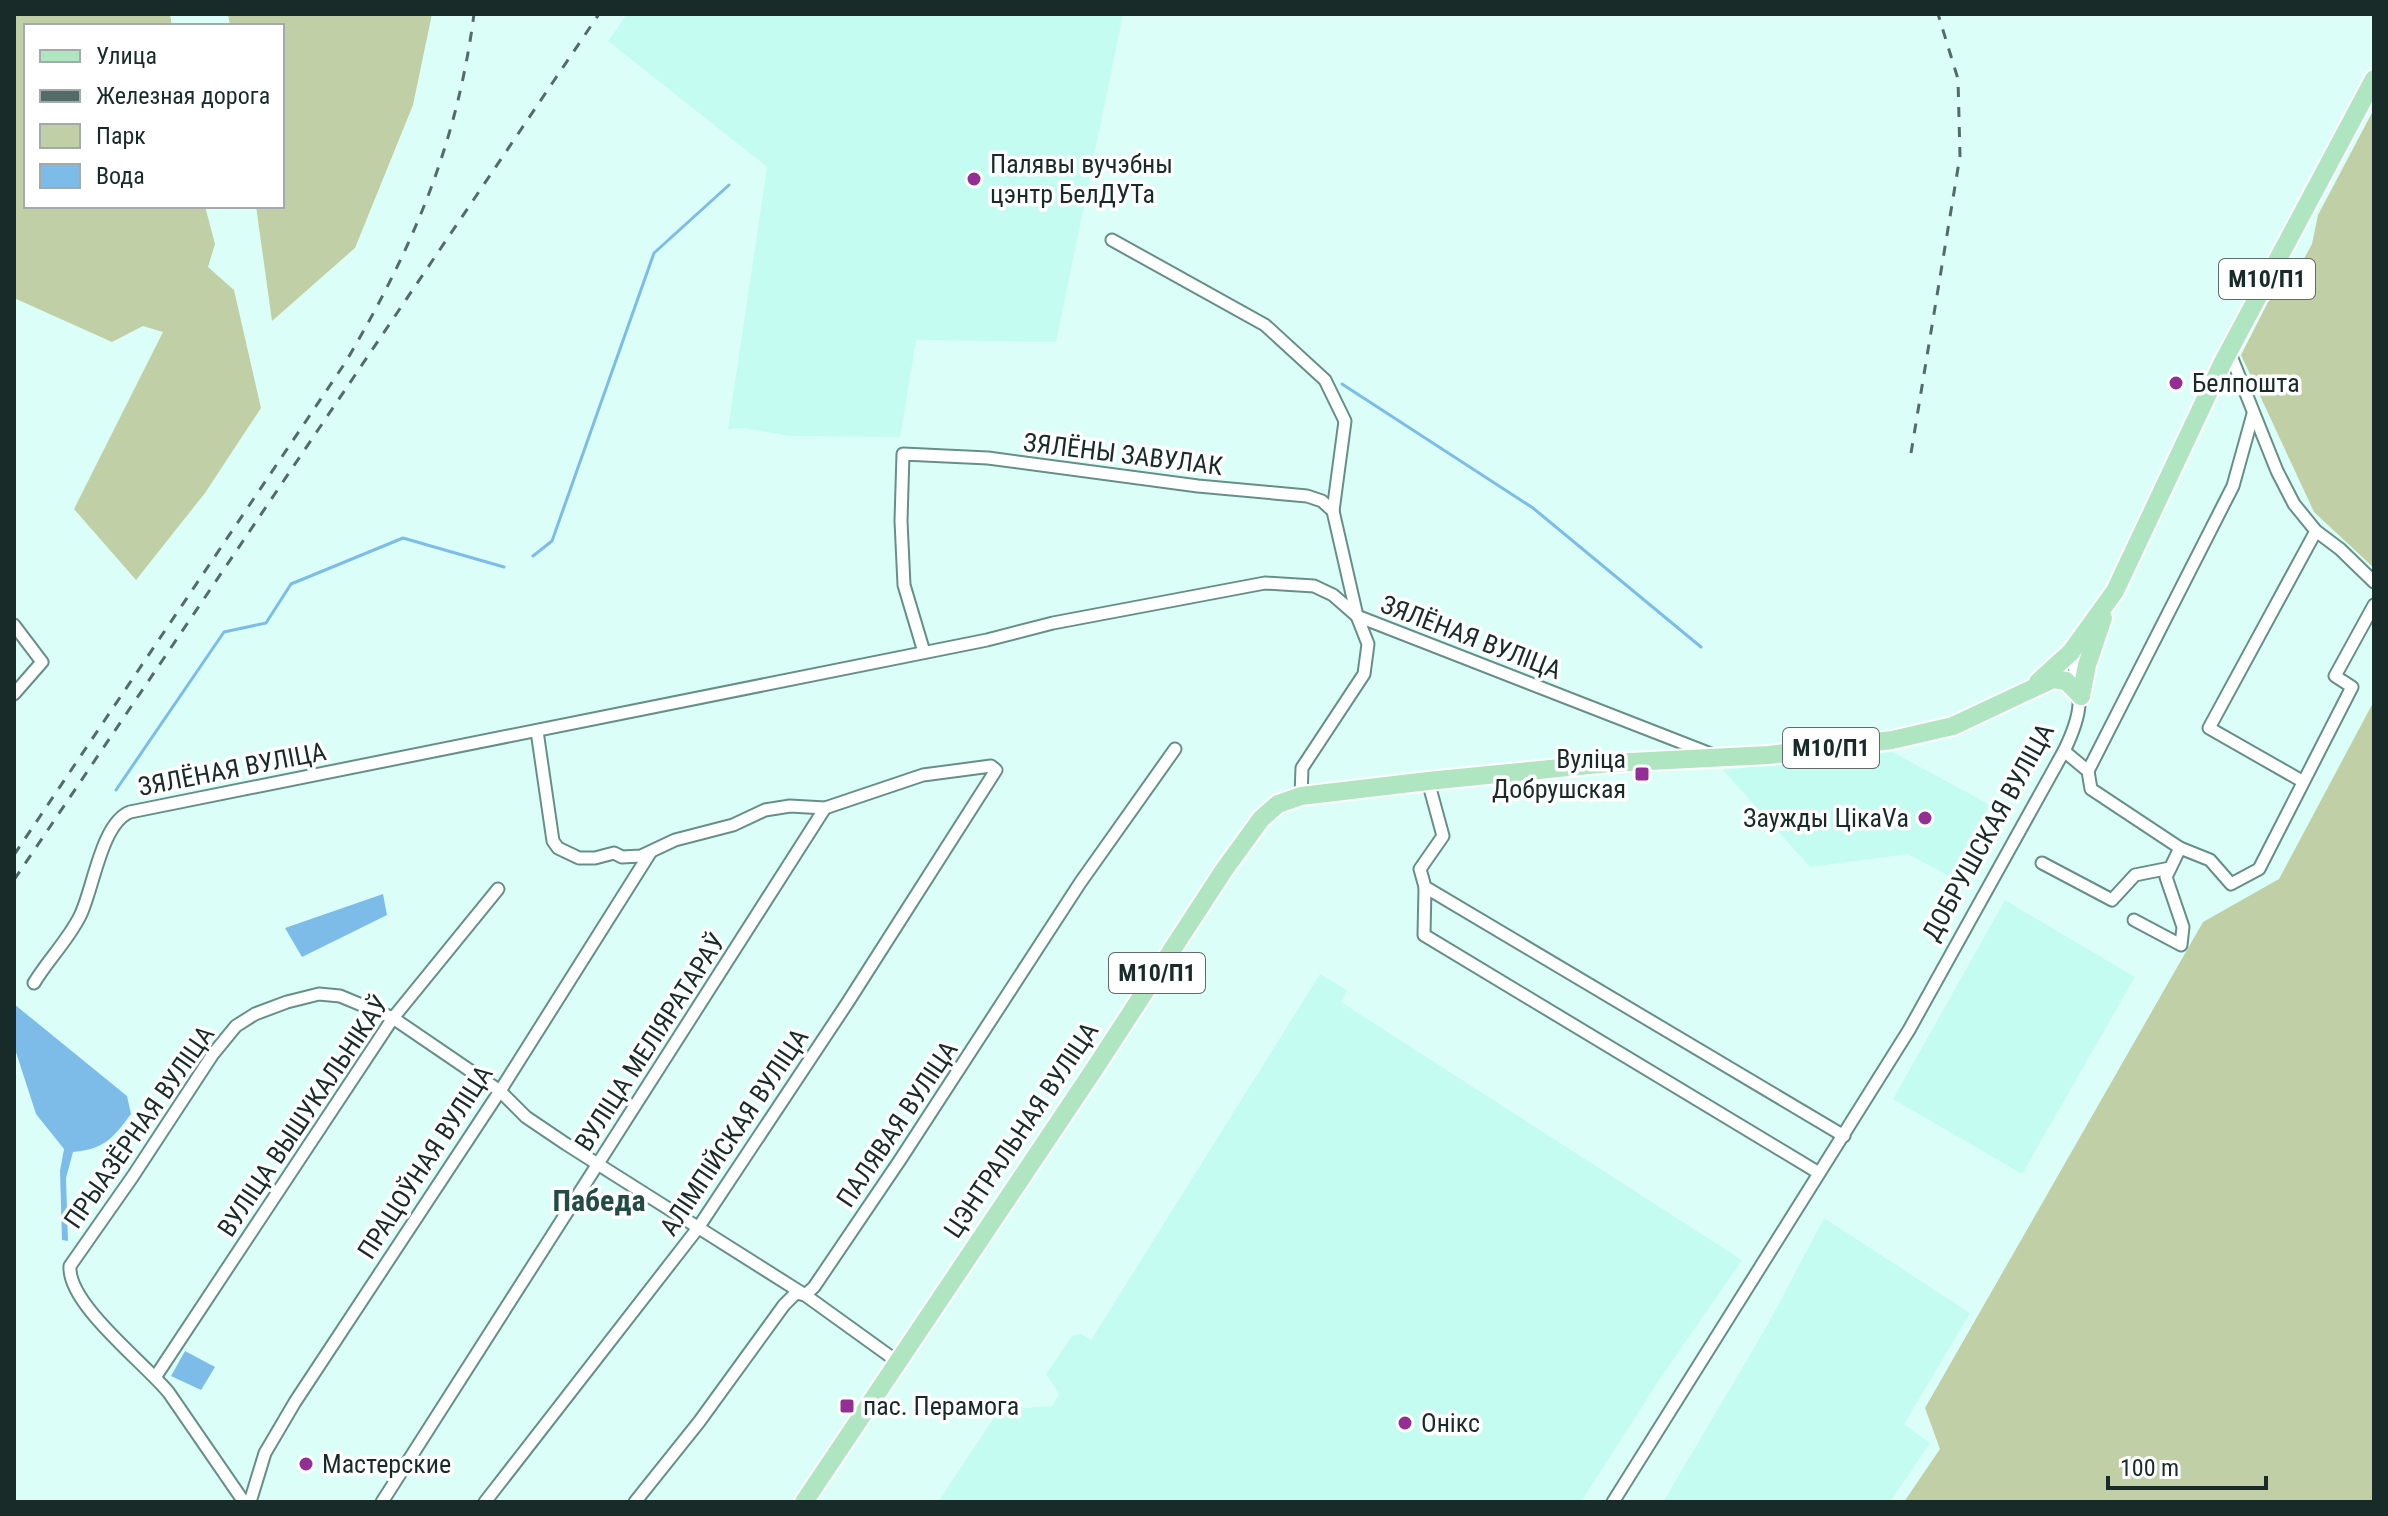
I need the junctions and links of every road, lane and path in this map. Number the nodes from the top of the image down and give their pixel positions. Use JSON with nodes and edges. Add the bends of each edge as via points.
{"nodes":[{"id":1,"x":2374,"y":79,"type":"edge"},
{"id":2,"x":1112,"y":240,"type":"dead end"},
{"id":3,"x":2229,"y":351,"type":"junction"},
{"id":4,"x":2253,"y":414,"type":"junction"},
{"id":5,"x":1333,"y":511,"type":"junction"},
{"id":6,"x":2316,"y":531,"type":"junction"},
{"id":7,"x":2374,"y":582,"type":"edge"},
{"id":8,"x":2115,"y":591,"type":"junction"},
{"id":9,"x":2374,"y":605,"type":"edge"},
{"id":10,"x":1357,"y":616,"type":"junction"},
{"id":11,"x":14,"y":625,"type":"edge"},
{"id":12,"x":924,"y":652,"type":"junction"},
{"id":13,"x":2071,"y":652,"type":"junction"},
{"id":14,"x":2033,"y":687,"type":"junction"},
{"id":15,"x":14,"y":694,"type":"edge"},
{"id":16,"x":2081,"y":696,"type":"junction"},
{"id":17,"x":537,"y":731,"type":"junction"},
{"id":18,"x":1175,"y":749,"type":"dead end"},
{"id":19,"x":2064,"y":751,"type":"junction"},
{"id":20,"x":1721,"y":758,"type":"junction"},
{"id":21,"x":2088,"y":771,"type":"junction"},
{"id":22,"x":1428,"y":781,"type":"junction"},
{"id":23,"x":2302,"y":781,"type":"junction"},
{"id":24,"x":1301,"y":796,"type":"junction"},
{"id":25,"x":825,"y":808,"type":"junction"},
{"id":26,"x":2180,"y":848,"type":"junction"},
{"id":27,"x":650,"y":853,"type":"junction"},
{"id":28,"x":2042,"y":863,"type":"dead end"},
{"id":29,"x":2170,"y":868,"type":"junction"},
{"id":30,"x":1425,"y":887,"type":"junction"},
{"id":31,"x":498,"y":889,"type":"dead end"},
{"id":32,"x":2134,"y":920,"type":"dead end"},
{"id":33,"x":34,"y":983,"type":"dead end"},
{"id":34,"x":393,"y":1018,"type":"junction"},
{"id":35,"x":500,"y":1091,"type":"junction"},
{"id":36,"x":1844,"y":1136,"type":"junction"},
{"id":37,"x":597,"y":1165,"type":"junction"},
{"id":38,"x":1819,"y":1173,"type":"junction"},
{"id":39,"x":698,"y":1228,"type":"junction"},
{"id":40,"x":805,"y":1295,"type":"junction"},
{"id":41,"x":898,"y":1362,"type":"junction"},
{"id":42,"x":156,"y":1376,"type":"junction"},
{"id":43,"x":244,"y":1502,"type":"edge"},
{"id":44,"x":250,"y":1502,"type":"edge"},
{"id":45,"x":382,"y":1502,"type":"edge"},
{"id":46,"x":485,"y":1502,"type":"edge"},
{"id":47,"x":635,"y":1502,"type":"edge"},
{"id":48,"x":804,"y":1502,"type":"edge"},
{"id":49,"x":1613,"y":1502,"type":"edge"}],
"edges":[{"from":1,"to":3,"type":"main road","number":"М10/П1"},
{"from":2,"to":5,"type":"street","via":[[1265,325],[1325,380],[1345,421]]},
{"from":3,"to":4,"type":"street"},
{"from":3,"to":8,"type":"main road","number":"М10/П1"},
{"from":4,"to":6,"type":"street","via":[[2294,504]]},
{"from":4,"to":21,"type":"street","via":[[2233,486]]},
{"from":5,"to":10,"type":"street"},
{"from":5,"to":12,"type":"street","name":"ЗЯЛЁНЫ ЗАВУЛАК","via":[[1307,496],[988,458],[903,454],[904,585]]},
{"from":6,"to":7,"type":"street"},
{"from":6,"to":23,"type":"street","via":[[2209,728]]},
{"from":8,"to":13,"type":"main road","number":"М10/П1"},
{"from":8,"to":16,"type":"main road","via":[[2091,652]]},
{"from":9,"to":23,"type":"street","via":[[2335,676],[2352,687]]},
{"from":10,"to":12,"type":"street","name":"ЗЯЛЁНАЯ ВУЛІЦА","via":[[1314,586],[1265,583]]},
{"from":10,"to":20,"type":"street","name":"ЗЯЛЁНАЯ ВУЛІЦА"},
{"from":10,"to":24,"type":"street","via":[[1368,644],[1364,674],[1302,768]]},
{"from":11,"to":15,"type":"street","via":[[42,662]]},
{"from":12,"to":17,"type":"street","name":"ЗЯЛЁНАЯ ВУЛІЦА"},
{"from":13,"to":14,"type":"main road","number":"М10/П1"},
{"from":13,"to":16,"type":"street","name":"ДОБРУШСКАЯ ВУЛІЦА"},
{"from":14,"to":16,"type":"main road","via":[[2053,679],[2066,681]]},
{"from":14,"to":20,"type":"main road","number":"М10/П1","via":[[1991,710],[1930,732],[1859,745]]},
{"from":16,"to":19,"type":"street","name":"ДОБРУШСКАЯ ВУЛІЦА","via":[[2080,713]]},
{"from":17,"to":27,"type":"street","via":[[558,848],[579,858]]},
{"from":17,"to":33,"type":"street","name":"ЗЯЛЁНАЯ ВУЛІЦА","via":[[124,814],[113,827],[81,914]]},
{"from":18,"to":40,"type":"street","name":"ПАЛЯВАЯ ВУЛІЦА"},
{"from":19,"to":21,"type":"street"},
{"from":19,"to":36,"type":"street","name":"ДОБРУШСКАЯ ВУЛІЦА"},
{"from":20,"to":22,"type":"main road","name":"ЦЭНТРАЛЬНАЯ ВУЛІЦА","number":"М10/П1"},
{"from":21,"to":26,"type":"street","via":[[2091,789]]},
{"from":22,"to":24,"type":"main road","name":"ЦЭНТРАЛЬНАЯ ВУЛІЦА","number":"М10/П1"},
{"from":22,"to":30,"type":"street","via":[[1443,836],[1420,869]]},
{"from":23,"to":26,"type":"street","via":[[2259,869],[2231,884],[2210,860]]},
{"from":24,"to":41,"type":"main road","name":"ЦЭНТРАЛЬНАЯ ВУЛІЦА","number":"М10/П1","via":[[1278,804],[1261,819],[1224,870]]},
{"from":25,"to":27,"type":"street","via":[[765,810]]},
{"from":25,"to":37,"type":"street","name":"ВУЛІЦА МЕЛІЯРАТАРАЎ"},
{"from":25,"to":39,"type":"street","name":"АЛІМПІЙСКАЯ ВУЛІЦА","via":[[923,775],[991,766],[996,770]]},
{"from":26,"to":29,"type":"street"},
{"from":27,"to":35,"type":"street","name":"ПРАЦОЎНАЯ ВУЛІЦА"},
{"from":28,"to":29,"type":"street","via":[[2112,900],[2135,875]]},
{"from":29,"to":32,"type":"street","via":[[2166,877],[2183,927],[2181,945]]},
{"from":30,"to":36,"type":"street"},
{"from":30,"to":38,"type":"street","via":[[1424,935]]},
{"from":31,"to":34,"type":"street","name":"ВУЛІЦА ВЫШУКАЛЬНІКАЎ"},
{"from":34,"to":35,"type":"street","name":"ПРЫАЗЁРНАЯ ВУЛІЦА"},
{"from":34,"to":42,"type":"street","name":"ВУЛІЦА ВЫШУКАЛЬНІКАЎ"},
{"from":34,"to":42,"type":"street","name":"ПРЫАЗЁРНАЯ ВУЛІЦА","via":[[340,996],[319,994],[255,1014],[236,1026],[74,1259],[69,1275],[77,1290],[104,1326]]},
{"from":35,"to":37,"type":"street","name":"ПРЫАЗЁРНАЯ ВУЛІЦА","via":[[526,1117]]},
{"from":35,"to":44,"type":"street","name":"ПРАЦОЎНАЯ ВУЛІЦА","via":[[295,1402],[265,1453]]},
{"from":36,"to":38,"type":"street","name":"ДОБРУШСКАЯ ВУЛІЦА"},
{"from":37,"to":39,"type":"street","name":"ПРЫАЗЁРНАЯ ВУЛІЦА"},
{"from":37,"to":45,"type":"street","name":"ВУЛІЦА МЕЛІЯРАТАРАЎ"},
{"from":38,"to":49,"type":"street","name":"ДОБРУШСКАЯ ВУЛІЦА"},
{"from":39,"to":40,"type":"street","name":"ПРЫАЗЁРНАЯ ВУЛІЦА"},
{"from":39,"to":46,"type":"street","name":"АЛІМПІЙСКАЯ ВУЛІЦА"},
{"from":40,"to":41,"type":"street","name":"ПРЫАЗЁРНАЯ ВУЛІЦА"},
{"from":40,"to":47,"type":"street","name":"ПАЛЯВАЯ ВУЛІЦА","via":[[796,1293],[784,1305]]},
{"from":41,"to":48,"type":"main road","name":"ЦЭНТРАЛЬНАЯ ВУЛІЦА","number":"М10/П1"},
{"from":42,"to":43,"type":"street"}]}
